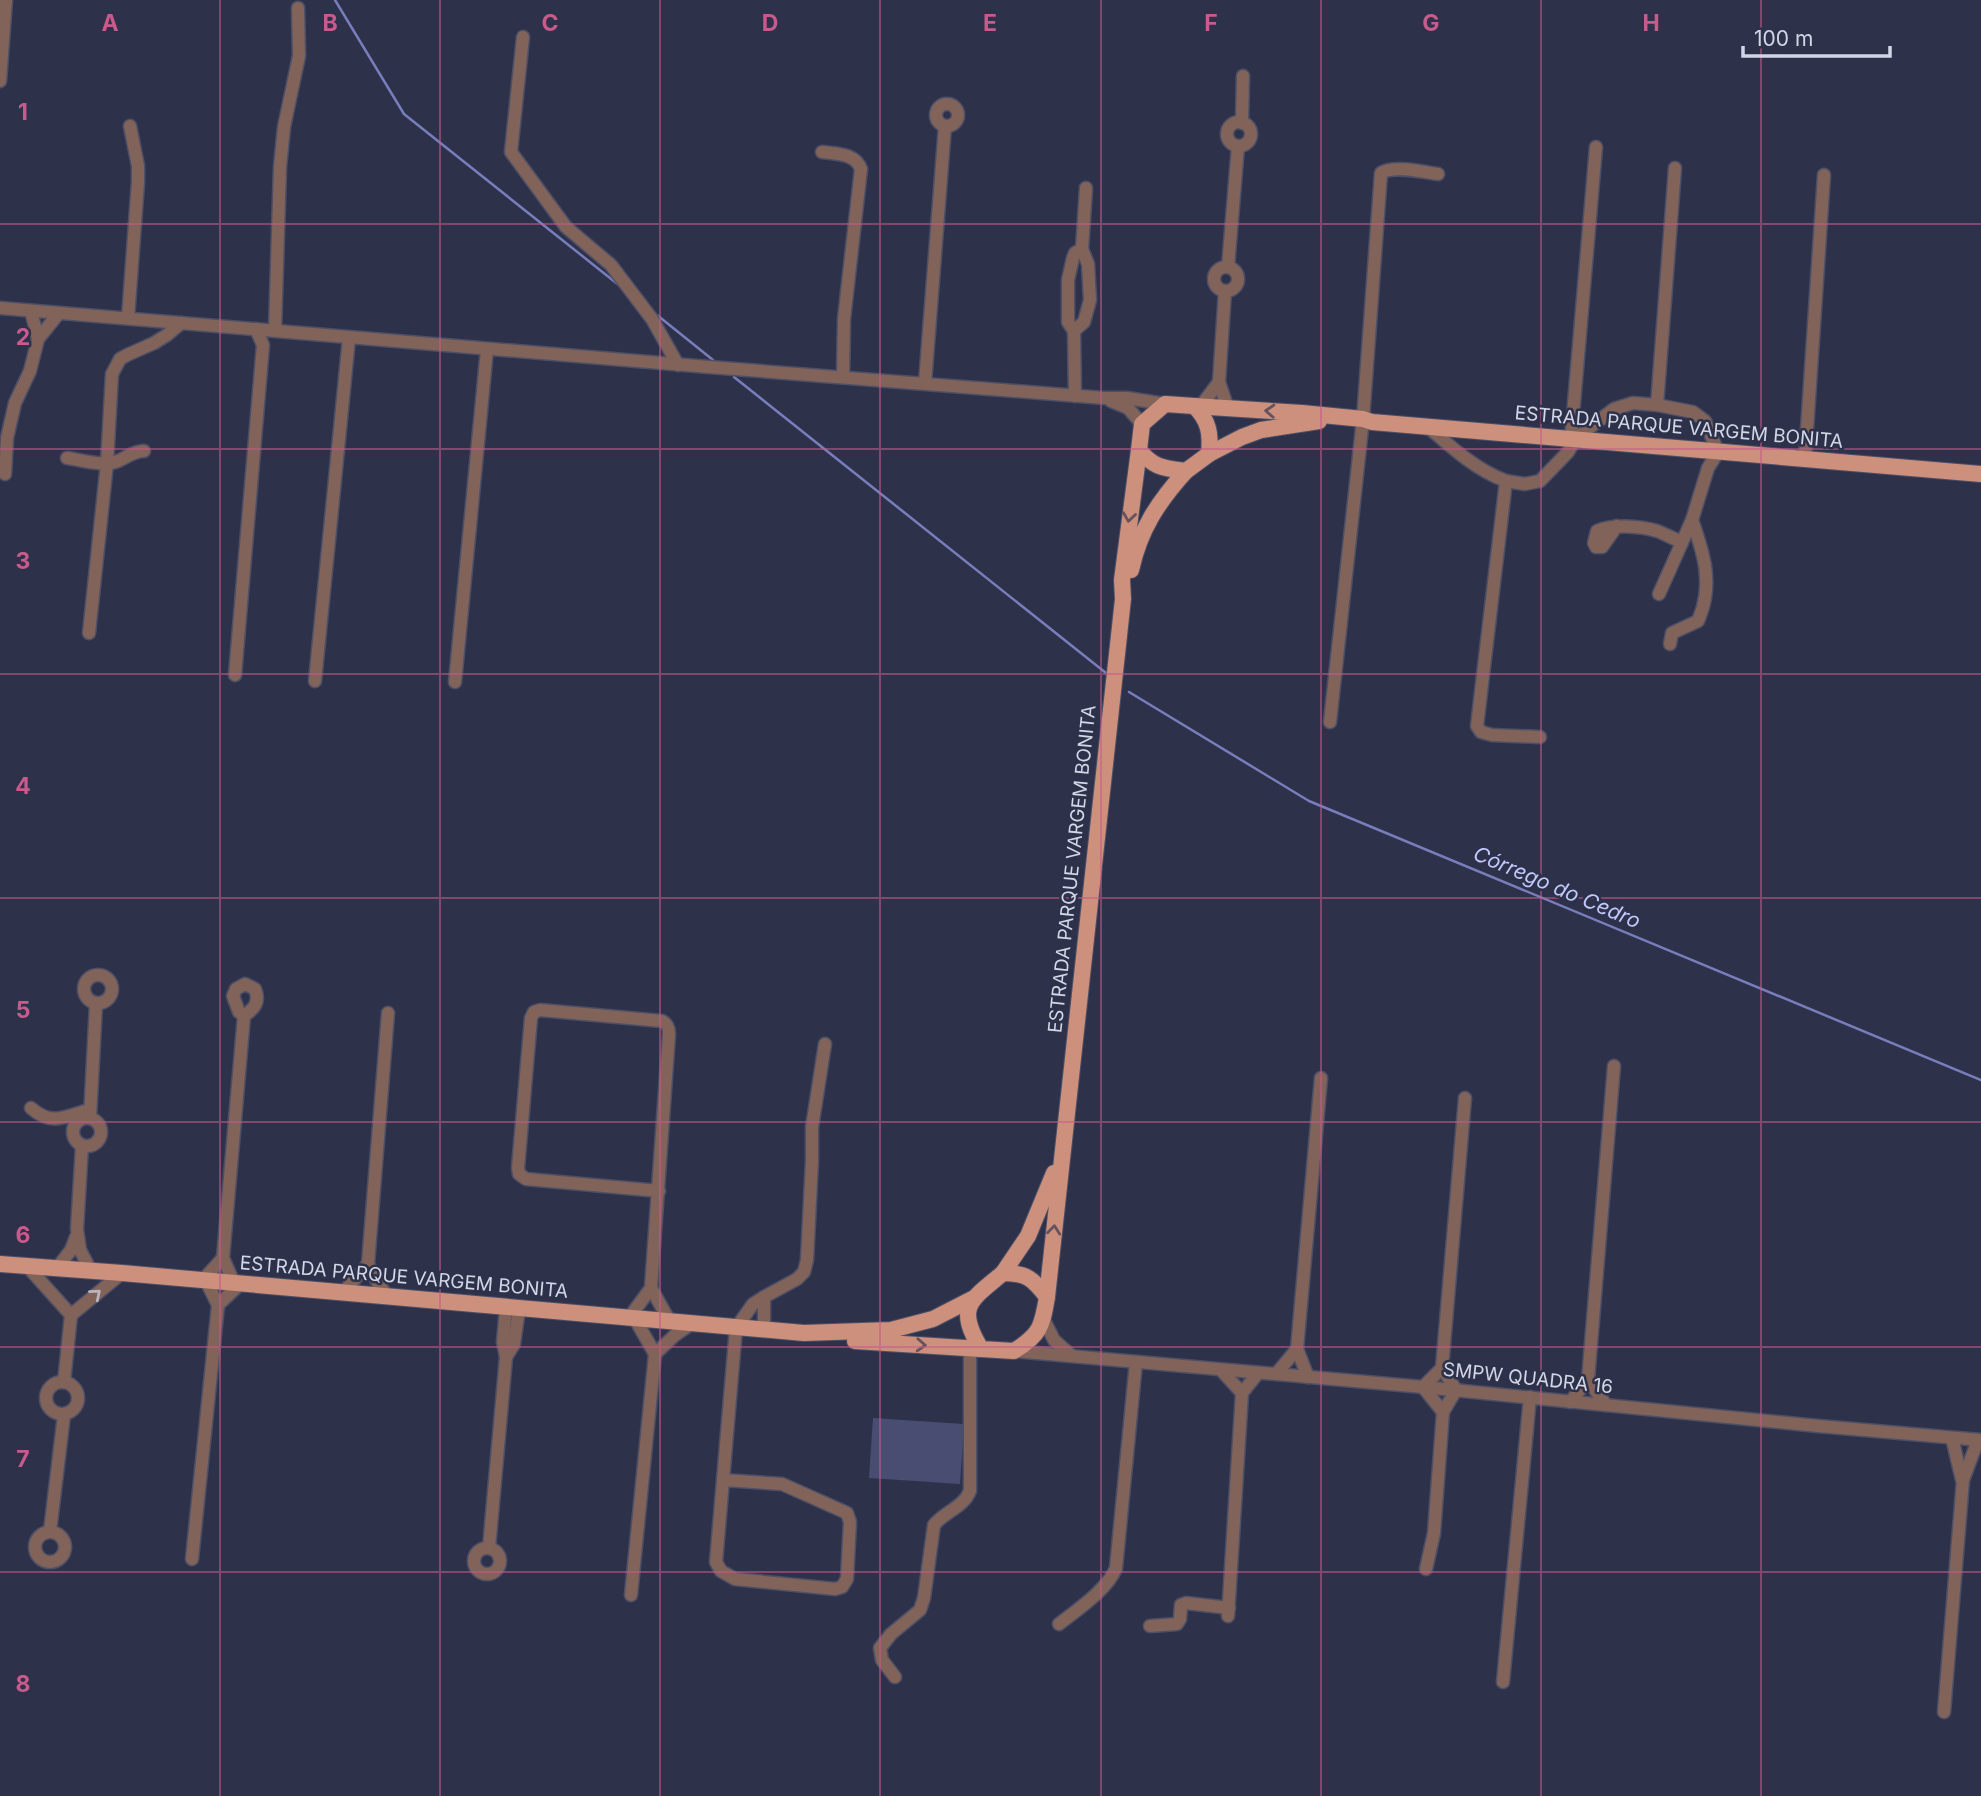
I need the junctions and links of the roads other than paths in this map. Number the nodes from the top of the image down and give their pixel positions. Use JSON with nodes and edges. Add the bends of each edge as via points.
{"nodes":[{"id":1,"x":6,"y":0,"type":"edge"},
{"id":2,"x":298,"y":8,"type":"dead end"},
{"id":3,"x":523,"y":37,"type":"dead end"},
{"id":4,"x":1243,"y":76,"type":"dead end"},
{"id":5,"x":0,"y":81,"type":"edge"},
{"id":6,"x":130,"y":126,"type":"dead end"},
{"id":7,"x":945,"y":126,"type":"dead end"},
{"id":8,"x":1596,"y":147,"type":"dead end"},
{"id":9,"x":822,"y":152,"type":"dead end"},
{"id":10,"x":1675,"y":168,"type":"dead end"},
{"id":11,"x":1438,"y":174,"type":"dead end"},
{"id":12,"x":1824,"y":175,"type":"dead end"},
{"id":13,"x":1086,"y":188,"type":"dead end"},
{"id":14,"x":1082,"y":249,"type":"junction"},
{"id":15,"x":0,"y":308,"type":"edge"},
{"id":16,"x":31,"y":311,"type":"junction"},
{"id":17,"x":59,"y":313,"type":"junction"},
{"id":18,"x":128,"y":318,"type":"junction"},
{"id":19,"x":181,"y":323,"type":"junction"},
{"id":20,"x":256,"y":329,"type":"junction"},
{"id":21,"x":276,"y":330,"type":"junction"},
{"id":22,"x":1074,"y":331,"type":"junction"},
{"id":23,"x":349,"y":338,"type":"junction"},
{"id":24,"x":38,"y":339,"type":"junction"},
{"id":25,"x":263,"y":345,"type":"junction"},
{"id":26,"x":487,"y":349,"type":"junction"},
{"id":27,"x":678,"y":365,"type":"junction"},
{"id":28,"x":843,"y":377,"type":"junction"},
{"id":29,"x":1219,"y":382,"type":"junction"},
{"id":30,"x":925,"y":383,"type":"junction"},
{"id":31,"x":1075,"y":396,"type":"junction"},
{"id":32,"x":1104,"y":398,"type":"junction"},
{"id":33,"x":1165,"y":404,"type":"junction"},
{"id":34,"x":1657,"y":405,"type":"junction"},
{"id":35,"x":1197,"y":406,"type":"junction"},
{"id":36,"x":1228,"y":409,"type":"junction"},
{"id":37,"x":1366,"y":422,"type":"junction"},
{"id":38,"x":1142,"y":424,"type":"junction"},
{"id":39,"x":1427,"y":426,"type":"junction"},
{"id":40,"x":1574,"y":438,"type":"junction"},
{"id":41,"x":1139,"y":450,"type":"junction"},
{"id":42,"x":144,"y":451,"type":"dead end"},
{"id":43,"x":1718,"y":452,"type":"junction"},
{"id":44,"x":1209,"y":454,"type":"junction"},
{"id":45,"x":67,"y":458,"type":"dead end"},
{"id":46,"x":1805,"y":459,"type":"junction"},
{"id":47,"x":107,"y":463,"type":"junction"},
{"id":48,"x":1186,"y":471,"type":"junction"},
{"id":49,"x":5,"y":474,"type":"dead end"},
{"id":50,"x":1981,"y":474,"type":"edge"},
{"id":51,"x":1506,"y":481,"type":"junction"},
{"id":52,"x":1692,"y":520,"type":"junction"},
{"id":53,"x":1617,"y":526,"type":"dead end"},
{"id":54,"x":1682,"y":542,"type":"junction"},
{"id":55,"x":1659,"y":594,"type":"dead end"},
{"id":56,"x":1123,"y":599,"type":"junction"},
{"id":57,"x":89,"y":633,"type":"dead end"},
{"id":58,"x":1670,"y":644,"type":"dead end"},
{"id":59,"x":235,"y":675,"type":"dead end"},
{"id":60,"x":315,"y":681,"type":"dead end"},
{"id":61,"x":455,"y":682,"type":"dead end"},
{"id":62,"x":1330,"y":722,"type":"dead end"},
{"id":63,"x":1540,"y":737,"type":"dead end"},
{"id":64,"x":96,"y":1004,"type":"dead end"},
{"id":65,"x":388,"y":1013,"type":"dead end"},
{"id":66,"x":244,"y":1016,"type":"dead end"},
{"id":67,"x":825,"y":1044,"type":"dead end"},
{"id":68,"x":1614,"y":1066,"type":"dead end"},
{"id":69,"x":1321,"y":1078,"type":"dead end"},
{"id":70,"x":1465,"y":1098,"type":"dead end"},
{"id":71,"x":31,"y":1108,"type":"dead end"},
{"id":72,"x":90,"y":1113,"type":"junction"},
{"id":73,"x":1063,"y":1143,"type":"junction"},
{"id":74,"x":659,"y":1191,"type":"junction"},
{"id":75,"x":77,"y":1229,"type":"junction"},
{"id":76,"x":223,"y":1258,"type":"junction"},
{"id":77,"x":0,"y":1264,"type":"edge"},
{"id":78,"x":368,"y":1264,"type":"junction"},
{"id":79,"x":27,"y":1266,"type":"junction"},
{"id":80,"x":57,"y":1268,"type":"junction"},
{"id":81,"x":91,"y":1271,"type":"junction"},
{"id":82,"x":122,"y":1273,"type":"junction"},
{"id":83,"x":1003,"y":1273,"type":"junction"},
{"id":84,"x":205,"y":1281,"type":"junction"},
{"id":85,"x":237,"y":1284,"type":"junction"},
{"id":86,"x":652,"y":1289,"type":"junction"},
{"id":87,"x":343,"y":1293,"type":"junction"},
{"id":88,"x":388,"y":1297,"type":"junction"},
{"id":89,"x":764,"y":1297,"type":"junction"},
{"id":90,"x":1047,"y":1297,"type":"junction"},
{"id":91,"x":972,"y":1299,"type":"junction"},
{"id":92,"x":218,"y":1305,"type":"junction"},
{"id":93,"x":513,"y":1308,"type":"junction"},
{"id":94,"x":71,"y":1315,"type":"junction"},
{"id":95,"x":632,"y":1318,"type":"junction"},
{"id":96,"x":1043,"y":1318,"type":"junction"},
{"id":97,"x":670,"y":1322,"type":"junction"},
{"id":98,"x":691,"y":1324,"type":"junction"},
{"id":99,"x":736,"y":1328,"type":"junction"},
{"id":100,"x":764,"y":1329,"type":"junction"},
{"id":101,"x":804,"y":1333,"type":"junction"},
{"id":102,"x":975,"y":1349,"type":"junction"},
{"id":103,"x":1297,"y":1349,"type":"junction"},
{"id":104,"x":1014,"y":1351,"type":"junction"},
{"id":105,"x":655,"y":1354,"type":"junction"},
{"id":106,"x":1072,"y":1357,"type":"junction"},
{"id":107,"x":1136,"y":1362,"type":"junction"},
{"id":108,"x":1442,"y":1368,"type":"junction"},
{"id":109,"x":1221,"y":1370,"type":"junction"},
{"id":110,"x":1258,"y":1373,"type":"junction"},
{"id":111,"x":1276,"y":1374,"type":"junction"},
{"id":112,"x":1308,"y":1377,"type":"junction"},
{"id":113,"x":1588,"y":1380,"type":"junction"},
{"id":114,"x":64,"y":1382,"type":"junction"},
{"id":115,"x":1423,"y":1387,"type":"junction"},
{"id":116,"x":1456,"y":1390,"type":"junction"},
{"id":117,"x":1242,"y":1393,"type":"junction"},
{"id":118,"x":1530,"y":1397,"type":"junction"},
{"id":119,"x":1570,"y":1402,"type":"junction"},
{"id":120,"x":1606,"y":1405,"type":"junction"},
{"id":121,"x":1443,"y":1412,"type":"junction"},
{"id":122,"x":64,"y":1415,"type":"junction"},
{"id":123,"x":1952,"y":1438,"type":"junction"},
{"id":124,"x":1979,"y":1440,"type":"edge"},
{"id":125,"x":723,"y":1480,"type":"junction"},
{"id":126,"x":1963,"y":1480,"type":"junction"},
{"id":127,"x":50,"y":1531,"type":"dead end"},
{"id":128,"x":489,"y":1548,"type":"dead end"},
{"id":129,"x":192,"y":1559,"type":"dead end"},
{"id":130,"x":1426,"y":1569,"type":"dead end"},
{"id":131,"x":631,"y":1595,"type":"dead end"},
{"id":132,"x":1059,"y":1624,"type":"dead end"},
{"id":133,"x":1150,"y":1626,"type":"dead end"},
{"id":134,"x":895,"y":1677,"type":"dead end"},
{"id":135,"x":1503,"y":1682,"type":"dead end"},
{"id":136,"x":1944,"y":1712,"type":"dead end"}],
"edges":[{"from":1,"to":5,"type":"street"},
{"from":2,"to":21,"type":"street","via":[[299,56],[280,167]]},
{"from":3,"to":27,"type":"street","via":[[511,152],[566,227],[611,265],[652,319]]},
{"from":4,"to":29,"type":"street","via":[[1242,123],[1230,126],[1227,134],[1238,146],[1228,267],[1238,280],[1225,291]]},
{"from":6,"to":18,"type":"street","via":[[138,182]]},
{"from":7,"to":30,"type":"street"},
{"from":8,"to":40,"type":"street"},
{"from":9,"to":28,"type":"street","via":[[850,156],[861,169],[844,319]]},
{"from":10,"to":34,"type":"street"},
{"from":11,"to":37,"type":"street","via":[[1394,169],[1381,173]]},
{"from":12,"to":46,"type":"street"},
{"from":13,"to":14,"type":"street"},
{"from":14,"to":22,"type":"street","via":[[1088,264],[1090,300],[1084,321]]},
{"from":14,"to":22,"type":"street","via":[[1075,253],[1069,280],[1068,321]]},
{"from":15,"to":16,"type":"street"},
{"from":16,"to":17,"type":"street"},
{"from":16,"to":24,"type":"street"},
{"from":17,"to":18,"type":"street"},
{"from":17,"to":24,"type":"street"},
{"from":18,"to":19,"type":"street"},
{"from":19,"to":20,"type":"street"},
{"from":19,"to":47,"type":"street","via":[[115,367]]},
{"from":20,"to":21,"type":"street"},
{"from":20,"to":25,"type":"street"},
{"from":21,"to":23,"type":"street"},
{"from":21,"to":25,"type":"street"},
{"from":22,"to":31,"type":"street"},
{"from":23,"to":26,"type":"street"},
{"from":23,"to":60,"type":"street"},
{"from":24,"to":49,"type":"street","via":[[9,423]]},
{"from":25,"to":59,"type":"street"},
{"from":26,"to":27,"type":"street"},
{"from":26,"to":61,"type":"street"},
{"from":27,"to":28,"type":"street"},
{"from":28,"to":30,"type":"street"},
{"from":29,"to":35,"type":"street"},
{"from":29,"to":36,"type":"street"},
{"from":30,"to":31,"type":"street"},
{"from":31,"to":32,"type":"street"},
{"from":32,"to":33,"type":"street"},
{"from":32,"to":38,"type":"street","via":[[1128,408]]},
{"from":33,"to":35,"type":"main road"},
{"from":33,"to":38,"type":"main road"},
{"from":34,"to":40,"type":"street","via":[[1633,403],[1614,409]]},
{"from":34,"to":43,"type":"street","via":[[1693,412],[1705,421]]},
{"from":35,"to":36,"type":"main road","name":"ESTRADA PARQUE VARGEM BONITA"},
{"from":35,"to":44,"type":"main road","via":[[1210,431]]},
{"from":37,"to":36,"type":"main road","name":"ESTRADA PARQUE VARGEM BONITA","one_way":true},
{"from":37,"to":39,"type":"main road","name":"ESTRADA PARQUE VARGEM BONITA"},
{"from":37,"to":44,"type":"main road","name":"ESTRADA PARQUE VARGEM BONITA","via":[[1318,421],[1261,430]]},
{"from":37,"to":62,"type":"street"},
{"from":38,"to":41,"type":"main road"},
{"from":39,"to":40,"type":"main road","name":"ESTRADA PARQUE VARGEM BONITA"},
{"from":39,"to":51,"type":"street","via":[[1491,475]]},
{"from":40,"to":43,"type":"main road","name":"ESTRADA PARQUE VARGEM BONITA"},
{"from":40,"to":51,"type":"street","via":[[1568,452],[1540,481]]},
{"from":41,"to":48,"type":"main road","via":[[1160,468]]},
{"from":41,"to":56,"type":"main road","name":"ESTRADA PARQUE VARGEM BONITA","one_way":true},
{"from":42,"to":47,"type":"street"},
{"from":43,"to":46,"type":"main road","name":"ESTRADA PARQUE VARGEM BONITA"},
{"from":43,"to":52,"type":"street","via":[[1708,468]]},
{"from":44,"to":48,"type":"main road"},
{"from":45,"to":47,"type":"street"},
{"from":46,"to":50,"type":"main road","name":"ESTRADA PARQUE VARGEM BONITA"},
{"from":47,"to":57,"type":"street"},
{"from":48,"to":56,"type":"main road","name":"ESTRADA PARQUE VARGEM BONITA","via":[[1147,523]]},
{"from":51,"to":63,"type":"street","via":[[1477,726],[1480,732],[1492,735]]},
{"from":52,"to":54,"type":"street"},
{"from":52,"to":58,"type":"street","via":[[1707,567],[1704,606],[1699,621],[1672,633]]},
{"from":53,"to":54,"type":"street","via":[[1658,531]]},
{"from":54,"to":55,"type":"street"},
{"from":56,"to":73,"type":"main road","name":"ESTRADA PARQUE VARGEM BONITA"},
{"from":64,"to":72,"type":"street"},
{"from":65,"to":78,"type":"street"},
{"from":66,"to":76,"type":"street"},
{"from":67,"to":89,"type":"street","via":[[812,1127],[807,1260],[797,1279]]},
{"from":68,"to":113,"type":"street"},
{"from":69,"to":103,"type":"street"},
{"from":70,"to":108,"type":"street"},
{"from":71,"to":72,"type":"street","via":[[51,1119]]},
{"from":72,"to":75,"type":"street","via":[[74,1124],[72,1132],[82,1146]]},
{"from":73,"to":83,"type":"main road","name":"ESTRADA PARQUE VARGEM BONITA","via":[[1028,1236]]},
{"from":90,"to":73,"type":"main road","name":"ESTRADA PARQUE VARGEM BONITA","one_way":true},
{"from":74,"to":74,"type":"street","via":[[667,1025],[534,1012],[519,1174]]},
{"from":74,"to":86,"type":"street"},
{"from":75,"to":80,"type":"street","via":[[71,1250]]},
{"from":75,"to":81,"type":"street","via":[[80,1250]]},
{"from":76,"to":84,"type":"street"},
{"from":76,"to":85,"type":"street"},
{"from":77,"to":79,"type":"main road","name":"ESTRADA PARQUE VARGEM BONITA"},
{"from":78,"to":87,"type":"street"},
{"from":78,"to":88,"type":"street"},
{"from":79,"to":80,"type":"main road","name":"ESTRADA PARQUE VARGEM BONITA"},
{"from":79,"to":94,"type":"street"},
{"from":80,"to":81,"type":"main road","name":"ESTRADA PARQUE VARGEM BONITA"},
{"from":81,"to":82,"type":"main road","name":"ESTRADA PARQUE VARGEM BONITA"},
{"from":82,"to":84,"type":"main road","name":"ESTRADA PARQUE VARGEM BONITA"},
{"from":94,"to":82,"type":"street","one_way":true},
{"from":83,"to":90,"type":"main road","via":[[1027,1276]]},
{"from":83,"to":91,"type":"main road"},
{"from":84,"to":85,"type":"main road","name":"ESTRADA PARQUE VARGEM BONITA"},
{"from":84,"to":92,"type":"street"},
{"from":85,"to":87,"type":"main road","name":"ESTRADA PARQUE VARGEM BONITA"},
{"from":85,"to":92,"type":"street"},
{"from":86,"to":95,"type":"street"},
{"from":86,"to":97,"type":"street"},
{"from":87,"to":88,"type":"main road","name":"ESTRADA PARQUE VARGEM BONITA"},
{"from":88,"to":93,"type":"main road","name":"ESTRADA PARQUE VARGEM BONITA"},
{"from":89,"to":99,"type":"street"},
{"from":89,"to":100,"type":"street"},
{"from":90,"to":96,"type":"main road"},
{"from":91,"to":101,"type":"main road","name":"ESTRADA PARQUE VARGEM BONITA","via":[[933,1320],[907,1327]]},
{"from":91,"to":102,"type":"main road","via":[[968,1310]]},
{"from":92,"to":129,"type":"street"},
{"from":93,"to":95,"type":"main road","name":"ESTRADA PARQUE VARGEM BONITA"},
{"from":93,"to":128,"type":"street","via":[[503,1342],[506,1357]]},
{"from":94,"to":114,"type":"street"},
{"from":95,"to":97,"type":"main road","name":"ESTRADA PARQUE VARGEM BONITA"},
{"from":95,"to":105,"type":"street"},
{"from":96,"to":104,"type":"main road","via":[[1035,1335]]},
{"from":96,"to":106,"type":"street","via":[[1054,1340]]},
{"from":97,"to":98,"type":"main road","name":"ESTRADA PARQUE VARGEM BONITA"},
{"from":98,"to":99,"type":"main road","name":"ESTRADA PARQUE VARGEM BONITA"},
{"from":98,"to":105,"type":"street"},
{"from":99,"to":100,"type":"main road","name":"ESTRADA PARQUE VARGEM BONITA"},
{"from":99,"to":125,"type":"street"},
{"from":100,"to":101,"type":"main road","name":"ESTRADA PARQUE VARGEM BONITA"},
{"from":101,"to":102,"type":"main road","name":"ESTRADA PARQUE VARGEM BONITA","one_way":true},
{"from":102,"to":104,"type":"main road"},
{"from":102,"to":134,"type":"street","via":[[970,1491],[964,1502],[934,1525],[920,1610],[880,1648],[882,1660]]},
{"from":103,"to":111,"type":"street"},
{"from":103,"to":112,"type":"street"},
{"from":104,"to":106,"type":"street","name":"SMPW QUADRA 16"},
{"from":105,"to":131,"type":"street"},
{"from":106,"to":107,"type":"street","name":"SMPW QUADRA 16"},
{"from":107,"to":109,"type":"street","name":"SMPW QUADRA 16"},
{"from":107,"to":132,"type":"street","via":[[1116,1568],[1110,1579]]},
{"from":108,"to":115,"type":"street"},
{"from":108,"to":116,"type":"street"},
{"from":109,"to":110,"type":"street","name":"SMPW QUADRA 16"},
{"from":109,"to":117,"type":"street"},
{"from":110,"to":111,"type":"street","name":"SMPW QUADRA 16"},
{"from":110,"to":117,"type":"street"},
{"from":111,"to":112,"type":"street","name":"SMPW QUADRA 16"},
{"from":112,"to":115,"type":"street","name":"SMPW QUADRA 16"},
{"from":113,"to":119,"type":"street"},
{"from":113,"to":120,"type":"street"},
{"from":114,"to":122,"type":"street","via":[[73,1386],[78,1403]]},
{"from":114,"to":122,"type":"street","via":[[55,1383],[45,1398],[48,1408]]},
{"from":115,"to":116,"type":"street","name":"SMPW QUADRA 16"},
{"from":115,"to":121,"type":"street"},
{"from":116,"to":118,"type":"street","name":"SMPW QUADRA 16"},
{"from":116,"to":121,"type":"street"},
{"from":117,"to":133,"type":"street","via":[[1228,1612],[1186,1602],[1177,1624]]},
{"from":118,"to":119,"type":"street","name":"SMPW QUADRA 16"},
{"from":118,"to":135,"type":"street"},
{"from":119,"to":120,"type":"street","name":"SMPW QUADRA 16"},
{"from":120,"to":123,"type":"street","name":"SMPW QUADRA 16"},
{"from":121,"to":130,"type":"street","via":[[1434,1533]]},
{"from":122,"to":127,"type":"street"},
{"from":123,"to":124,"type":"street","name":"SMPW QUADRA 16"},
{"from":123,"to":126,"type":"street"},
{"from":124,"to":126,"type":"street"},
{"from":125,"to":125,"type":"street","via":[[716,1562],[725,1574],[735,1579],[835,1589],[845,1584],[847,1513],[784,1484]]},
{"from":126,"to":136,"type":"street"}]}
